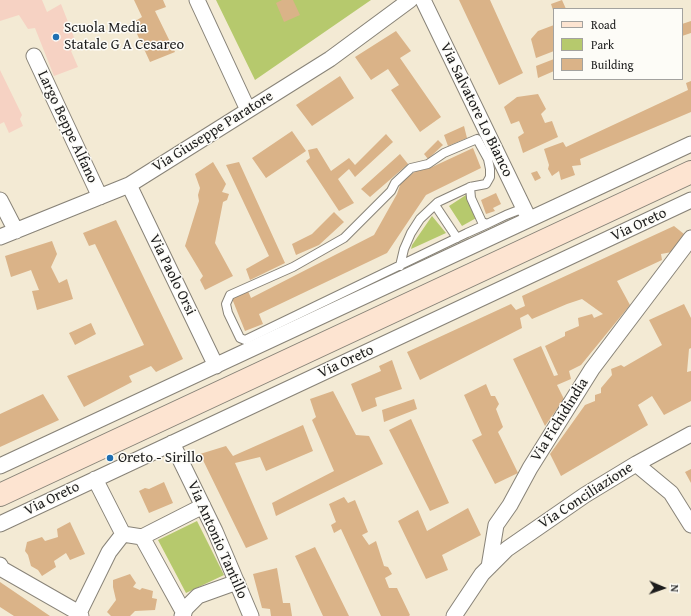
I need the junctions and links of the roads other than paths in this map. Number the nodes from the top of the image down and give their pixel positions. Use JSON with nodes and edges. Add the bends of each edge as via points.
{"nodes":[{"id":1,"x":197,"y":0,"type":"edge"},
{"id":2,"x":410,"y":0,"type":"edge"},
{"id":3,"x":423,"y":0,"type":"edge"},
{"id":4,"x":34,"y":56,"type":"dead end"},
{"id":5,"x":248,"y":110,"type":"junction"},
{"id":6,"x":691,"y":144,"type":"edge"},
{"id":7,"x":691,"y":172,"type":"edge"},
{"id":8,"x":129,"y":185,"type":"junction"},
{"id":9,"x":470,"y":187,"type":"junction"},
{"id":10,"x":100,"y":197,"type":"junction"},
{"id":11,"x":0,"y":200,"type":"edge"},
{"id":12,"x":691,"y":200,"type":"edge"},
{"id":13,"x":435,"y":205,"type":"junction"},
{"id":14,"x":526,"y":214,"type":"junction"},
{"id":15,"x":487,"y":224,"type":"junction"},
{"id":16,"x":16,"y":231,"type":"junction"},
{"id":17,"x":0,"y":237,"type":"edge"},
{"id":18,"x":457,"y":238,"type":"junction"},
{"id":19,"x":691,"y":238,"type":"edge"},
{"id":20,"x":400,"y":266,"type":"junction"},
{"id":21,"x":216,"y":366,"type":"junction"},
{"id":22,"x":691,"y":434,"type":"edge"},
{"id":23,"x":172,"y":443,"type":"junction"},
{"id":24,"x":636,"y":464,"type":"junction"},
{"id":25,"x":0,"y":466,"type":"edge"},
{"id":26,"x":95,"y":479,"type":"junction"},
{"id":27,"x":0,"y":495,"type":"edge"},
{"id":28,"x":203,"y":506,"type":"junction"},
{"id":29,"x":0,"y":524,"type":"edge"},
{"id":30,"x":691,"y":525,"type":"edge"},
{"id":31,"x":123,"y":534,"type":"junction"},
{"id":32,"x":142,"y":537,"type":"junction"},
{"id":33,"x":0,"y":565,"type":"edge"},
{"id":34,"x":489,"y":567,"type":"junction"},
{"id":35,"x":237,"y":582,"type":"junction"},
{"id":36,"x":80,"y":614,"type":"edge"},
{"id":37,"x":183,"y":614,"type":"edge"},
{"id":38,"x":251,"y":616,"type":"edge"},
{"id":39,"x":454,"y":616,"type":"edge"}],
"edges":[{"from":1,"to":5,"type":"street"},
{"from":2,"to":5,"type":"street","name":"Via Giuseppe Paratore","via":[[330,59]]},
{"from":3,"to":14,"type":"street","name":"Via Salvatore Lo Bianco"},
{"from":4,"to":10,"type":"street","name":"Largo Beppe Alfano"},
{"from":5,"to":8,"type":"street","name":"Via Giuseppe Paratore"},
{"from":6,"to":14,"type":"street"},
{"from":7,"to":27,"type":"street","name":"Via Oreto"},
{"from":8,"to":10,"type":"street","name":"Via Giuseppe Paratore"},
{"from":8,"to":21,"type":"street","name":"Via Paolo Orsi"},
{"from":9,"to":13,"type":"lane"},
{"from":9,"to":15,"type":"lane","via":[[476,211],[482,222]]},
{"from":9,"to":20,"type":"lane","via":[[486,184],[490,177],[488,159],[477,139],[428,164],[411,168],[344,238],[293,267],[230,295],[226,304],[240,338],[245,340]]},
{"from":10,"to":16,"type":"street","name":"Via Giuseppe Paratore"},
{"from":11,"to":16,"type":"street"},
{"from":12,"to":23,"type":"street","name":"Via Oreto"},
{"from":13,"to":18,"type":"lane"},
{"from":13,"to":20,"type":"lane","via":[[420,219],[411,233]]},
{"from":14,"to":15,"type":"lane"},
{"from":14,"to":21,"type":"street"},
{"from":15,"to":18,"type":"lane"},
{"from":16,"to":17,"type":"street","name":"Via Giuseppe Paratore"},
{"from":18,"to":20,"type":"lane"},
{"from":19,"to":34,"type":"street","name":"Via Fichidindia","via":[[592,369],[530,468],[496,525]]},
{"from":21,"to":25,"type":"street"},
{"from":22,"to":24,"type":"street","name":"Via Conciliazione"},
{"from":23,"to":26,"type":"street","name":"Via Oreto"},
{"from":23,"to":28,"type":"street","name":"Via Antonio Tantillo"},
{"from":24,"to":30,"type":"street","via":[[671,492]]},
{"from":24,"to":34,"type":"street","name":"Via Conciliazione","via":[[542,524],[507,549]]},
{"from":26,"to":29,"type":"street","name":"Via Oreto"},
{"from":26,"to":31,"type":"street"},
{"from":28,"to":32,"type":"street"},
{"from":28,"to":35,"type":"street","name":"Via Antonio Tantillo"},
{"from":31,"to":32,"type":"street"},
{"from":31,"to":36,"type":"street","via":[[109,552]]},
{"from":32,"to":37,"type":"street"},
{"from":33,"to":36,"type":"street","via":[[2,569]]},
{"from":34,"to":39,"type":"street","name":"Via Fichidindia"},
{"from":35,"to":37,"type":"street","via":[[198,596]]},
{"from":35,"to":38,"type":"street","name":"Via Antonio Tantillo"}]}
